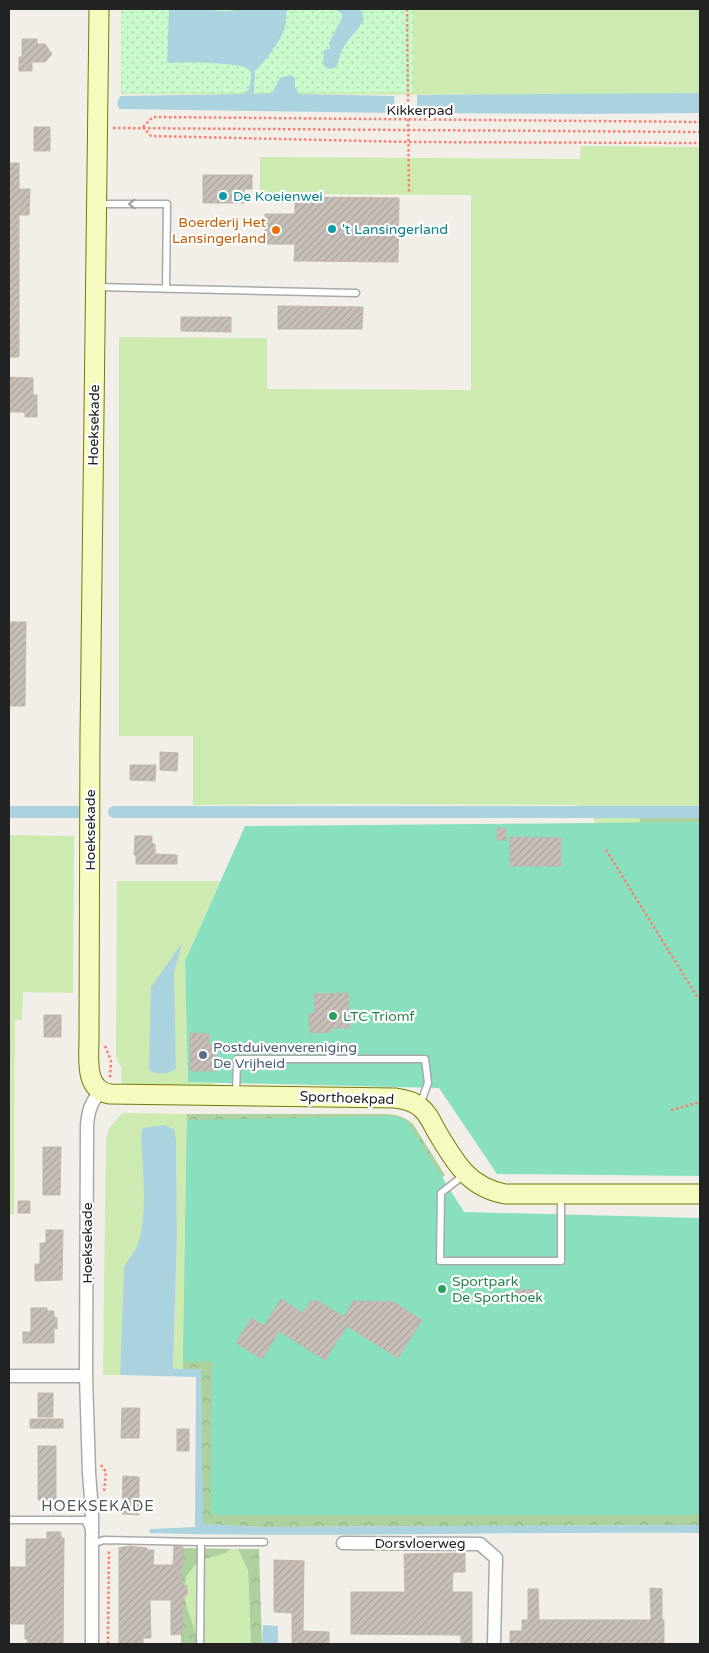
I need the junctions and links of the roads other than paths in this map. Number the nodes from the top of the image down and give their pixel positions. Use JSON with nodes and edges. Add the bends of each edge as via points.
{"nodes":[{"id":1,"x":99,"y":9,"type":"edge"},
{"id":2,"x":96,"y":204,"type":"junction"},
{"id":3,"x":96,"y":287,"type":"junction"},
{"id":4,"x":166,"y":289,"type":"junction"},
{"id":5,"x":356,"y":293,"type":"dead end"},
{"id":6,"x":101,"y":1091,"type":"junction"},
{"id":7,"x":236,"y":1095,"type":"junction"},
{"id":8,"x":419,"y":1106,"type":"junction"},
{"id":9,"x":465,"y":1174,"type":"junction"},
{"id":10,"x":561,"y":1194,"type":"junction"},
{"id":11,"x":700,"y":1194,"type":"edge"},
{"id":12,"x":9,"y":1376,"type":"edge"},
{"id":13,"x":86,"y":1376,"type":"junction"},
{"id":14,"x":9,"y":1520,"type":"edge"},
{"id":15,"x":96,"y":1539,"type":"junction"},
{"id":16,"x":201,"y":1542,"type":"junction"},
{"id":17,"x":264,"y":1542,"type":"dead end"},
{"id":18,"x":343,"y":1543,"type":"dead end"},
{"id":19,"x":92,"y":1644,"type":"edge"},
{"id":20,"x":200,"y":1644,"type":"edge"},
{"id":21,"x":494,"y":1644,"type":"edge"}],
"edges":[{"from":1,"to":2,"type":"street","name":"Hoeksekade"},
{"from":2,"to":3,"type":"street","name":"Hoeksekade"},
{"from":4,"to":2,"type":"lane","one_way":true,"via":[[167,204]]},
{"from":3,"to":4,"type":"lane"},
{"from":3,"to":6,"type":"street","name":"Hoeksekade","via":[[89,1040],[90,1073]]},
{"from":4,"to":5,"type":"lane"},
{"from":6,"to":7,"type":"street","name":"Sporthoekpad","via":[[110,1094]]},
{"from":6,"to":13,"type":"street","name":"Hoeksekade","via":[[91,1104],[88,1118]]},
{"from":7,"to":8,"type":"street","name":"Sporthoekpad","via":[[394,1098]]},
{"from":7,"to":8,"type":"lane","via":[[237,1059],[425,1059],[428,1083]]},
{"from":8,"to":9,"type":"street"},
{"from":9,"to":10,"type":"street","via":[[492,1192]]},
{"from":9,"to":10,"type":"lane","via":[[440,1193],[440,1261],[561,1261]]},
{"from":10,"to":11,"type":"street"},
{"from":12,"to":13,"type":"street"},
{"from":13,"to":15,"type":"street","name":"Hoeksekade"},
{"from":14,"to":15,"type":"lane","via":[[85,1520]]},
{"from":15,"to":16,"type":"lane"},
{"from":15,"to":19,"type":"street","name":"Hoeksekade"},
{"from":16,"to":17,"type":"lane"},
{"from":16,"to":20,"type":"lane"},
{"from":18,"to":21,"type":"street","name":"Dorsvloerweg","via":[[480,1544],[496,1558]]}]}
